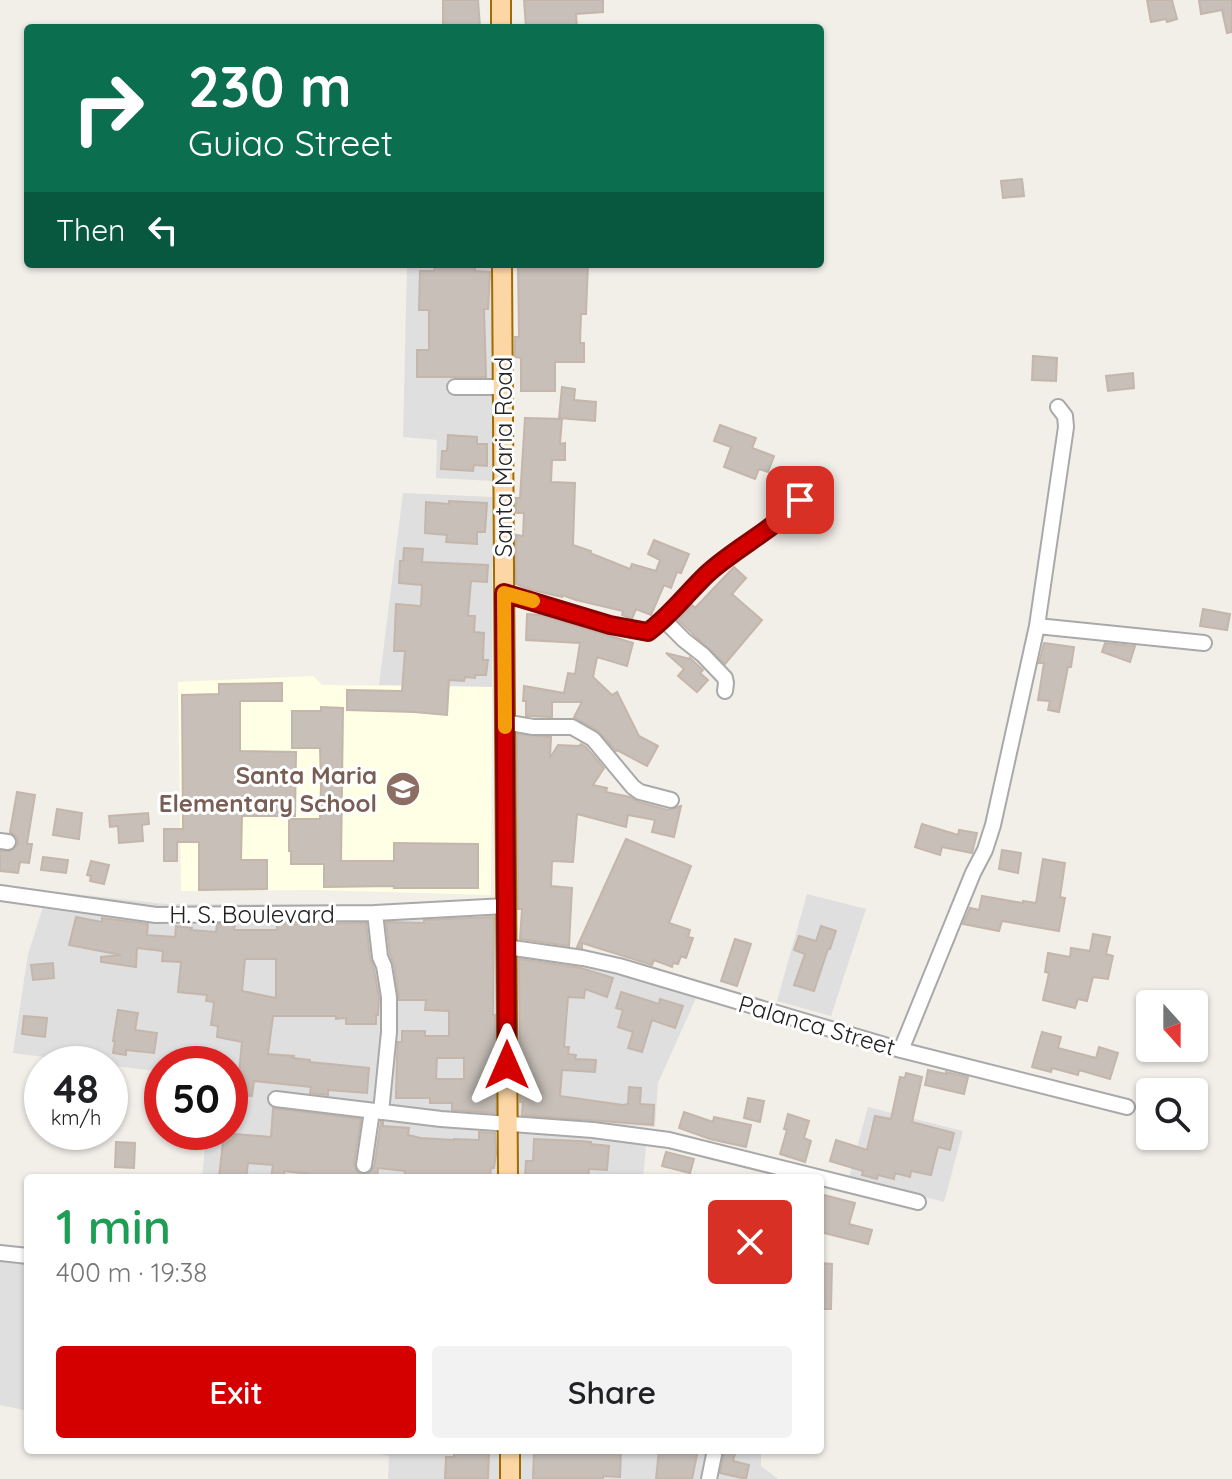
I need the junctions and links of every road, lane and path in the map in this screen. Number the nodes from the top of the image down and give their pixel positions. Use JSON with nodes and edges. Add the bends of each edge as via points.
{"nodes":[{"id":1,"x":501,"y":0,"type":"edge"},
{"id":2,"x":501,"y":24,"type":"edge"},
{"id":3,"x":502,"y":268,"type":"edge"},
{"id":4,"x":455,"y":387,"type":"dead end"},
{"id":5,"x":503,"y":387,"type":"junction"},
{"id":6,"x":1058,"y":407,"type":"dead end"},
{"id":7,"x":815,"y":483,"type":"dead end"},
{"id":8,"x":504,"y":593,"type":"junction"},
{"id":9,"x":664,"y":620,"type":"junction"},
{"id":10,"x":1037,"y":626,"type":"junction"},
{"id":11,"x":1204,"y":643,"type":"dead end"},
{"id":12,"x":725,"y":691,"type":"dead end"},
{"id":13,"x":504,"y":722,"type":"junction"},
{"id":14,"x":671,"y":800,"type":"dead end"},
{"id":15,"x":0,"y":893,"type":"edge"},
{"id":16,"x":506,"y":906,"type":"junction"},
{"id":17,"x":375,"y":913,"type":"junction"},
{"id":18,"x":506,"y":947,"type":"junction"},
{"id":19,"x":901,"y":1050,"type":"junction"},
{"id":20,"x":276,"y":1099,"type":"dead end"},
{"id":21,"x":1127,"y":1107,"type":"dead end"},
{"id":22,"x":377,"y":1111,"type":"junction"},
{"id":23,"x":508,"y":1124,"type":"junction"},
{"id":24,"x":364,"y":1165,"type":"dead end"},
{"id":25,"x":508,"y":1174,"type":"edge"},
{"id":26,"x":806,"y":1174,"type":"edge"},
{"id":27,"x":824,"y":1179,"type":"edge"},
{"id":28,"x":918,"y":1202,"type":"dead end"},
{"id":29,"x":0,"y":1253,"type":"edge"},
{"id":30,"x":24,"y":1256,"type":"edge"},
{"id":31,"x":510,"y":1454,"type":"edge"},
{"id":32,"x":714,"y":1454,"type":"edge"},
{"id":33,"x":510,"y":1479,"type":"edge"},
{"id":34,"x":709,"y":1479,"type":"edge"}],
"edges":[{"from":1,"to":2,"type":"main road"},
{"from":3,"to":5,"type":"main road","name":"Santa Maria Road"},
{"from":4,"to":5,"type":"street"},
{"from":5,"to":8,"type":"main road","name":"Santa Maria Road"},
{"from":6,"to":10,"type":"street","via":[[1066,427]]},
{"from":7,"to":9,"type":"street","via":[[786,517],[708,573]]},
{"from":8,"to":9,"type":"street","via":[[632,630],[648,632]]},
{"from":8,"to":13,"type":"main road","name":"Santa Maria Road"},
{"from":9,"to":12,"type":"street","via":[[725,678]]},
{"from":10,"to":11,"type":"street"},
{"from":10,"to":19,"type":"street","via":[[989,838]]},
{"from":13,"to":14,"type":"street","via":[[572,727],[593,739],[633,787]]},
{"from":13,"to":16,"type":"main road","name":"Santa Maria Road"},
{"from":15,"to":17,"type":"street","name":"H. S. Boulevard","via":[[156,915]]},
{"from":16,"to":17,"type":"street","name":"H. S. Boulevard"},
{"from":16,"to":18,"type":"main road","name":"Santa Maria Road"},
{"from":17,"to":22,"type":"street","via":[[389,997]]},
{"from":18,"to":19,"type":"street","name":"Palanca Street","via":[[619,966]]},
{"from":18,"to":23,"type":"main road","name":"Santa Maria Road"},
{"from":19,"to":21,"type":"street","name":"Palanca Street"},
{"from":20,"to":22,"type":"street"},
{"from":22,"to":23,"type":"street"},
{"from":22,"to":24,"type":"street"},
{"from":23,"to":25,"type":"main road","name":"Santa Maria Road"},
{"from":23,"to":26,"type":"street","via":[[669,1140]]},
{"from":27,"to":28,"type":"street"},
{"from":29,"to":30,"type":"street"},
{"from":31,"to":33,"type":"main road"},
{"from":32,"to":34,"type":"street"}]}
